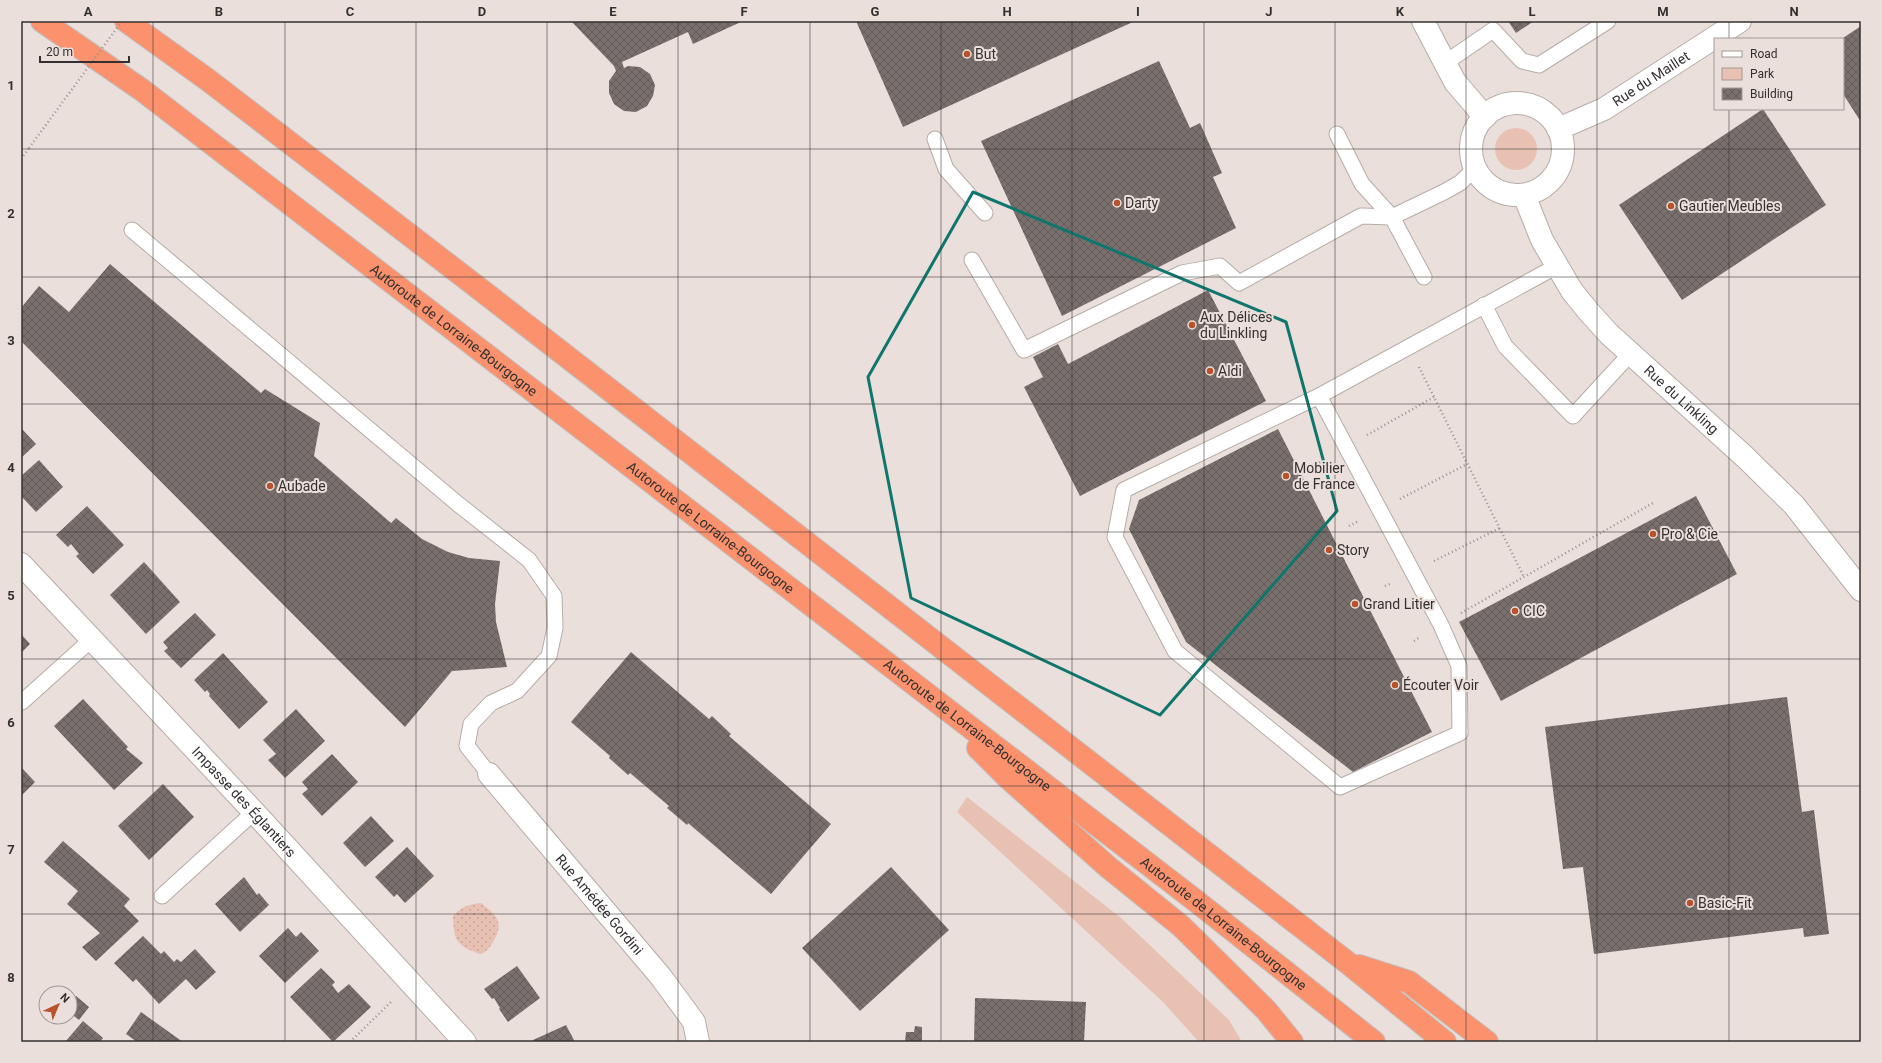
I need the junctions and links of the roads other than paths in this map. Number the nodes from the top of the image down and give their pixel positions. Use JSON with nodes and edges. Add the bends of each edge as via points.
{"nodes":[{"id":1,"x":42,"y":21,"type":"edge"},
{"id":2,"x":126,"y":21,"type":"edge"},
{"id":3,"x":1423,"y":21,"type":"edge"},
{"id":4,"x":1608,"y":21,"type":"edge"},
{"id":5,"x":1740,"y":21,"type":"edge"},
{"id":6,"x":1445,"y":63,"type":"junction"},
{"id":7,"x":1484,"y":117,"type":"junction"},
{"id":8,"x":1558,"y":129,"type":"junction"},
{"id":9,"x":1337,"y":134,"type":"dead end"},
{"id":10,"x":935,"y":139,"type":"dead end"},
{"id":11,"x":1475,"y":168,"type":"junction"},
{"id":12,"x":1524,"y":195,"type":"junction"},
{"id":13,"x":985,"y":213,"type":"dead end"},
{"id":14,"x":1392,"y":217,"type":"junction"},
{"id":15,"x":132,"y":230,"type":"dead end"},
{"id":16,"x":972,"y":260,"type":"dead end"},
{"id":17,"x":1557,"y":266,"type":"junction"},
{"id":18,"x":1424,"y":276,"type":"dead end"},
{"id":19,"x":1484,"y":305,"type":"junction"},
{"id":20,"x":1631,"y":353,"type":"junction"},
{"id":21,"x":1319,"y":396,"type":"junction"},
{"id":22,"x":21,"y":564,"type":"edge"},
{"id":23,"x":1861,"y":590,"type":"edge"},
{"id":24,"x":92,"y":640,"type":"junction"},
{"id":25,"x":911,"y":681,"type":"junction"},
{"id":26,"x":22,"y":702,"type":"edge"},
{"id":27,"x":489,"y":774,"type":"joint"},
{"id":28,"x":254,"y":812,"type":"junction"},
{"id":29,"x":162,"y":896,"type":"dead end"},
{"id":30,"x":1348,"y":963,"type":"junction"},
{"id":31,"x":464,"y":1042,"type":"edge"},
{"id":32,"x":698,"y":1042,"type":"edge"},
{"id":33,"x":1292,"y":1042,"type":"edge"},
{"id":34,"x":1374,"y":1042,"type":"edge"},
{"id":35,"x":1445,"y":1042,"type":"edge"},
{"id":36,"x":1487,"y":1042,"type":"edge"}],
"edges":[{"from":1,"to":25,"type":"highway","name":"Autoroute de Lorraine-Bourgogne","via":[[142,90]]},
{"from":2,"to":30,"type":"highway","via":[[208,80],[466,278]]},
{"from":3,"to":6,"type":"street"},
{"from":4,"to":6,"type":"lane","via":[[1539,65],[1522,61],[1493,30]]},
{"from":5,"to":8,"type":"street","name":"Rue du Maillet","via":[[1604,109]]},
{"from":6,"to":7,"type":"street","via":[[1455,82]]},
{"from":7,"to":8,"type":"street","via":[[1510,104],[1524,104],[1550,117]]},
{"from":7,"to":11,"type":"street","via":[[1476,128],[1472,141],[1471,155]]},
{"from":8,"to":12,"type":"street","via":[[1562,157],[1558,171],[1538,191]]},
{"from":9,"to":14,"type":"lane","via":[[1362,184]]},
{"from":10,"to":13,"type":"lane","via":[[946,169]]},
{"from":11,"to":12,"type":"street","via":[[1483,180],[1495,190],[1509,195]]},
{"from":11,"to":14,"type":"lane","via":[[1450,189]]},
{"from":12,"to":17,"type":"street","name":"Rue du Linkling","via":[[1542,240]]},
{"from":14,"to":16,"type":"lane","via":[[1361,216],[1239,283],[1220,266],[1182,273],[1024,350]]},
{"from":14,"to":18,"type":"lane"},
{"from":15,"to":27,"type":"lane","via":[[458,504],[529,560],[554,596],[555,628],[549,656],[517,691],[491,703],[471,724],[467,746]]},
{"from":17,"to":19,"type":"lane"},
{"from":17,"to":20,"type":"street","name":"Rue du Linkling","via":[[1588,312]]},
{"from":19,"to":20,"type":"lane","via":[[1505,346],[1573,416]]},
{"from":19,"to":21,"type":"lane"},
{"from":20,"to":23,"type":"street","name":"Rue du Linkling","via":[[1794,505]]},
{"from":21,"to":21,"type":"lane","via":[[1441,625],[1459,666],[1460,733],[1340,787],[1175,651],[1115,537],[1124,490]]},
{"from":22,"to":24,"type":"street","name":"Impasse des Églantiers"},
{"from":24,"to":26,"type":"lane"},
{"from":24,"to":28,"type":"street","name":"Impasse des Églantiers"},
{"from":25,"to":33,"type":"highway","via":[[1006,776],[1108,867],[1181,926],[1261,1005]]},
{"from":25,"to":34,"type":"highway","name":"Autoroute de Lorraine-Bourgogne"},
{"from":27,"to":32,"type":"street","name":"Rue Amédée Gordini","via":[[661,976],[694,1022]]},
{"from":28,"to":29,"type":"lane"},
{"from":28,"to":31,"type":"street","name":"Impasse des Églantiers"},
{"from":30,"to":35,"type":"highway"},
{"from":30,"to":36,"type":"highway","via":[[1409,982]]}]}
